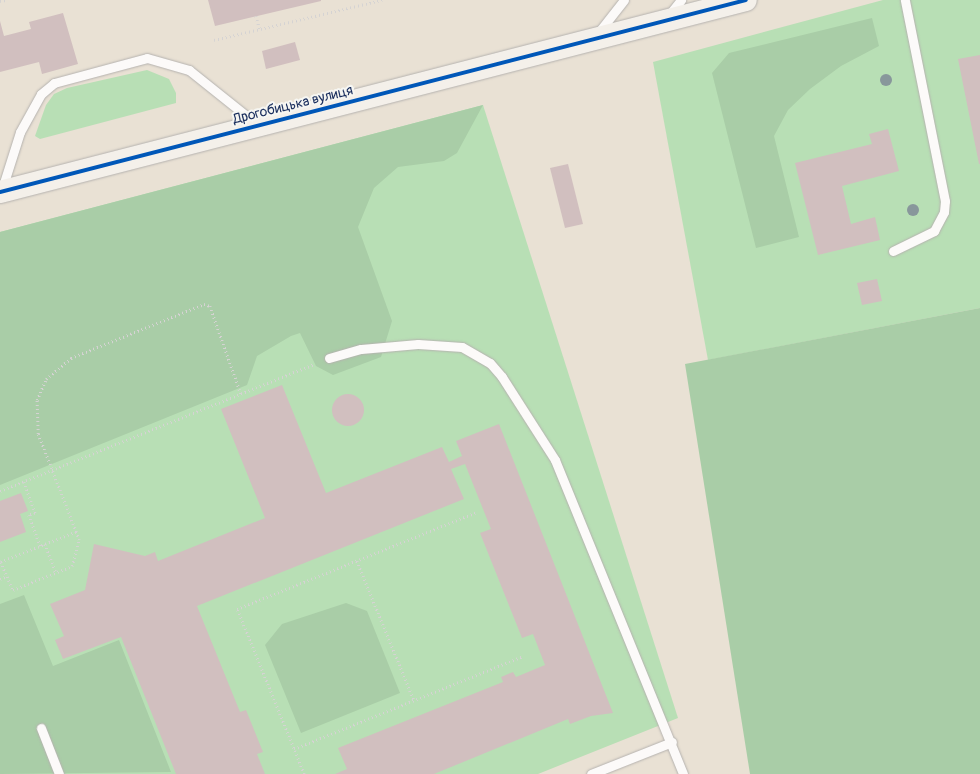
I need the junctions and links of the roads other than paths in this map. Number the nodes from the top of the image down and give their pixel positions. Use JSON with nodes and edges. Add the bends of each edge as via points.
{"nodes":[{"id":1,"x":624,"y":0,"type":"edge"},
{"id":2,"x":681,"y":0,"type":"edge"},
{"id":3,"x":746,"y":0,"type":"edge"},
{"id":4,"x":905,"y":0,"type":"edge"},
{"id":5,"x":663,"y":22,"type":"junction"},
{"id":6,"x":591,"y":40,"type":"junction"},
{"id":7,"x":259,"y":126,"type":"junction"},
{"id":8,"x":0,"y":192,"type":"edge"},
{"id":9,"x":893,"y":251,"type":"dead end"},
{"id":10,"x":329,"y":358,"type":"road end"},
{"id":11,"x":40,"y":728,"type":"dead end"},
{"id":12,"x":672,"y":742,"type":"junction"},
{"id":13,"x":59,"y":774,"type":"edge"},
{"id":14,"x":591,"y":774,"type":"edge"},
{"id":15,"x":683,"y":774,"type":"edge"}],
"edges":[{"from":1,"to":6,"type":"lane"},
{"from":2,"to":5,"type":"lane"},
{"from":3,"to":5,"type":"main road"},
{"from":4,"to":9,"type":"lane","via":[[945,201],[944,212],[934,231]]},
{"from":5,"to":6,"type":"main road","name":"Дрогобицька вулиця"},
{"from":6,"to":7,"type":"main road","name":"Дрогобицька вулиця"},
{"from":7,"to":8,"type":"main road","name":"Дрогобицька вулиця"},
{"from":7,"to":8,"type":"lane","via":[[189,70],[146,58],[54,83],[41,94],[20,132]]},
{"from":10,"to":12,"type":"lane","via":[[361,349],[418,344],[462,347],[490,363],[555,460]]},
{"from":11,"to":13,"type":"lane"},
{"from":12,"to":14,"type":"lane"},
{"from":12,"to":15,"type":"lane"}]}
